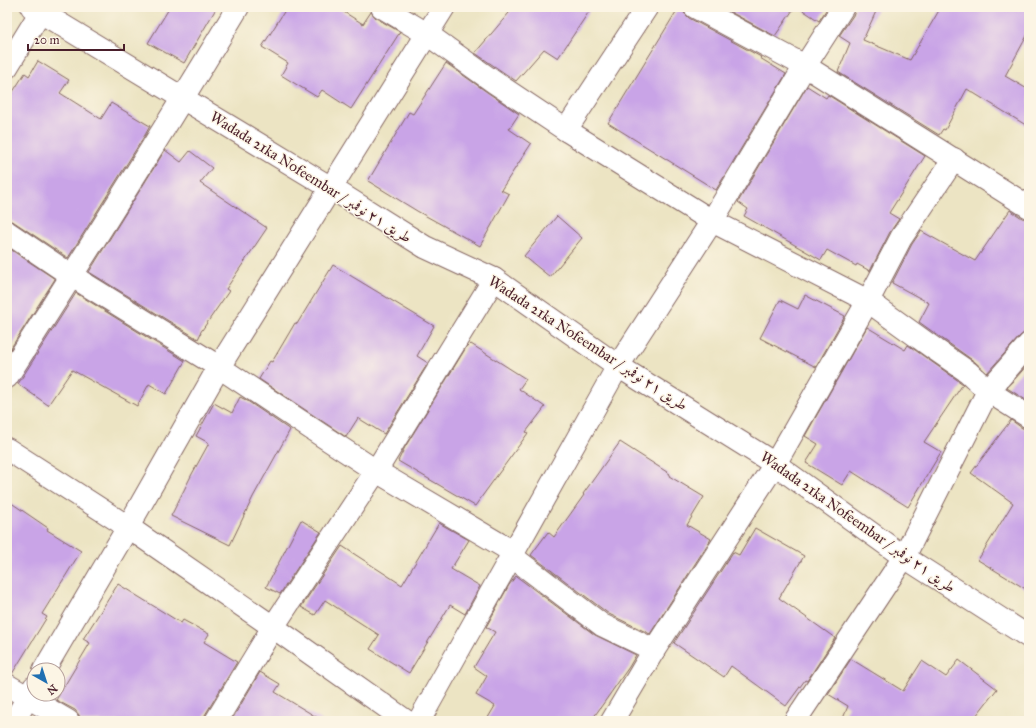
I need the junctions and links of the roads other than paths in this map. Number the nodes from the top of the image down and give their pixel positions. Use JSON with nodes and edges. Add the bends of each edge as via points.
{"nodes":[{"id":1,"x":238,"y":7,"type":"edge"},
{"id":2,"x":382,"y":7,"type":"edge"},
{"id":3,"x":444,"y":7,"type":"edge"},
{"id":4,"x":647,"y":7,"type":"edge"},
{"id":5,"x":694,"y":7,"type":"edge"},
{"id":6,"x":843,"y":7,"type":"edge"},
{"id":7,"x":36,"y":10,"type":"edge"},
{"id":8,"x":427,"y":34,"type":"junction"},
{"id":9,"x":805,"y":66,"type":"junction"},
{"id":10,"x":7,"y":67,"type":"edge"},
{"id":11,"x":183,"y":98,"type":"junction"},
{"id":12,"x":566,"y":130,"type":"junction"},
{"id":13,"x":954,"y":160,"type":"junction"},
{"id":14,"x":331,"y":188,"type":"junction"},
{"id":15,"x":1029,"y":207,"type":"edge"},
{"id":16,"x":712,"y":221,"type":"junction"},
{"id":17,"x":7,"y":232,"type":"edge"},
{"id":18,"x":72,"y":276,"type":"junction"},
{"id":19,"x":494,"y":279,"type":"junction"},
{"id":20,"x":868,"y":301,"type":"junction"},
{"id":21,"x":1029,"y":344,"type":"edge"},
{"id":22,"x":618,"y":366,"type":"junction"},
{"id":23,"x":219,"y":367,"type":"junction"},
{"id":24,"x":7,"y":377,"type":"edge"},
{"id":25,"x":988,"y":391,"type":"junction"},
{"id":26,"x":1029,"y":417,"type":"edge"},
{"id":27,"x":7,"y":449,"type":"edge"},
{"id":28,"x":775,"y":464,"type":"junction"},
{"id":29,"x":376,"y":471,"type":"junction"},
{"id":30,"x":128,"y":527,"type":"junction"},
{"id":31,"x":513,"y":552,"type":"junction"},
{"id":32,"x":904,"y":557,"type":"junction"},
{"id":33,"x":273,"y":627,"type":"junction"},
{"id":34,"x":1029,"y":637,"type":"edge"},
{"id":35,"x":654,"y":650,"type":"junction"},
{"id":36,"x":49,"y":662,"type":"edge"},
{"id":37,"x":7,"y":685,"type":"edge"},
{"id":38,"x":26,"y":691,"type":"edge"},
{"id":39,"x":26,"y":701,"type":"edge"},
{"id":40,"x":44,"y":702,"type":"edge"},
{"id":41,"x":14,"y":721,"type":"edge"},
{"id":42,"x":68,"y":721,"type":"edge"},
{"id":43,"x":216,"y":721,"type":"edge"},
{"id":44,"x":406,"y":721,"type":"edge"},
{"id":45,"x":419,"y":721,"type":"edge"},
{"id":46,"x":612,"y":721,"type":"edge"},
{"id":47,"x":795,"y":721,"type":"edge"}],
"edges":[{"from":1,"to":11,"type":"street"},
{"from":2,"to":8,"type":"street"},
{"from":3,"to":8,"type":"street"},
{"from":4,"to":12,"type":"street"},
{"from":5,"to":9,"type":"street"},
{"from":6,"to":9,"type":"street"},
{"from":7,"to":10,"type":"street"},
{"from":7,"to":11,"type":"street","name":"Wadada 21ka Nofeembar / طريق ٢١ نوفمبر"},
{"from":8,"to":12,"type":"street"},
{"from":8,"to":14,"type":"street"},
{"from":9,"to":13,"type":"street"},
{"from":9,"to":16,"type":"street"},
{"from":11,"to":14,"type":"street","name":"Wadada 21ka Nofeembar / طريق ٢١ نوفمبر"},
{"from":11,"to":18,"type":"street"},
{"from":12,"to":16,"type":"street"},
{"from":13,"to":15,"type":"street"},
{"from":13,"to":20,"type":"street","via":[[901,238]]},
{"from":14,"to":19,"type":"street","name":"Wadada 21ka Nofeembar / طريق ٢١ نوفمبر","via":[[425,247]]},
{"from":14,"to":23,"type":"street"},
{"from":16,"to":20,"type":"street"},
{"from":16,"to":22,"type":"street"},
{"from":17,"to":18,"type":"street"},
{"from":18,"to":23,"type":"street"},
{"from":18,"to":24,"type":"street"},
{"from":19,"to":22,"type":"street","name":"Wadada 21ka Nofeembar / طريق ٢١ نوفمبر"},
{"from":19,"to":29,"type":"street"},
{"from":20,"to":25,"type":"street","via":[[968,372]]},
{"from":20,"to":28,"type":"street"},
{"from":21,"to":25,"type":"street"},
{"from":22,"to":28,"type":"street","name":"Wadada 21ka Nofeembar / طريق ٢١ نوفمبر"},
{"from":22,"to":31,"type":"street"},
{"from":23,"to":29,"type":"street"},
{"from":23,"to":30,"type":"street"},
{"from":25,"to":26,"type":"street"},
{"from":25,"to":32,"type":"street"},
{"from":27,"to":30,"type":"street"},
{"from":28,"to":32,"type":"street","name":"Wadada 21ka Nofeembar / طريق ٢١ نوفمبر"},
{"from":28,"to":35,"type":"street"},
{"from":29,"to":31,"type":"street"},
{"from":29,"to":33,"type":"street"},
{"from":30,"to":33,"type":"street"},
{"from":30,"to":36,"type":"street"},
{"from":31,"to":35,"type":"street","via":[[518,561],[602,625]]},
{"from":31,"to":45,"type":"street"},
{"from":32,"to":34,"type":"street","name":"Wadada 21ka Nofeembar / طريق ٢١ نوفمبر"},
{"from":32,"to":47,"type":"street"},
{"from":33,"to":43,"type":"street"},
{"from":33,"to":44,"type":"street"},
{"from":35,"to":46,"type":"street"},
{"from":37,"to":38,"type":"street"},
{"from":39,"to":41,"type":"street"},
{"from":40,"to":42,"type":"street"}]}
